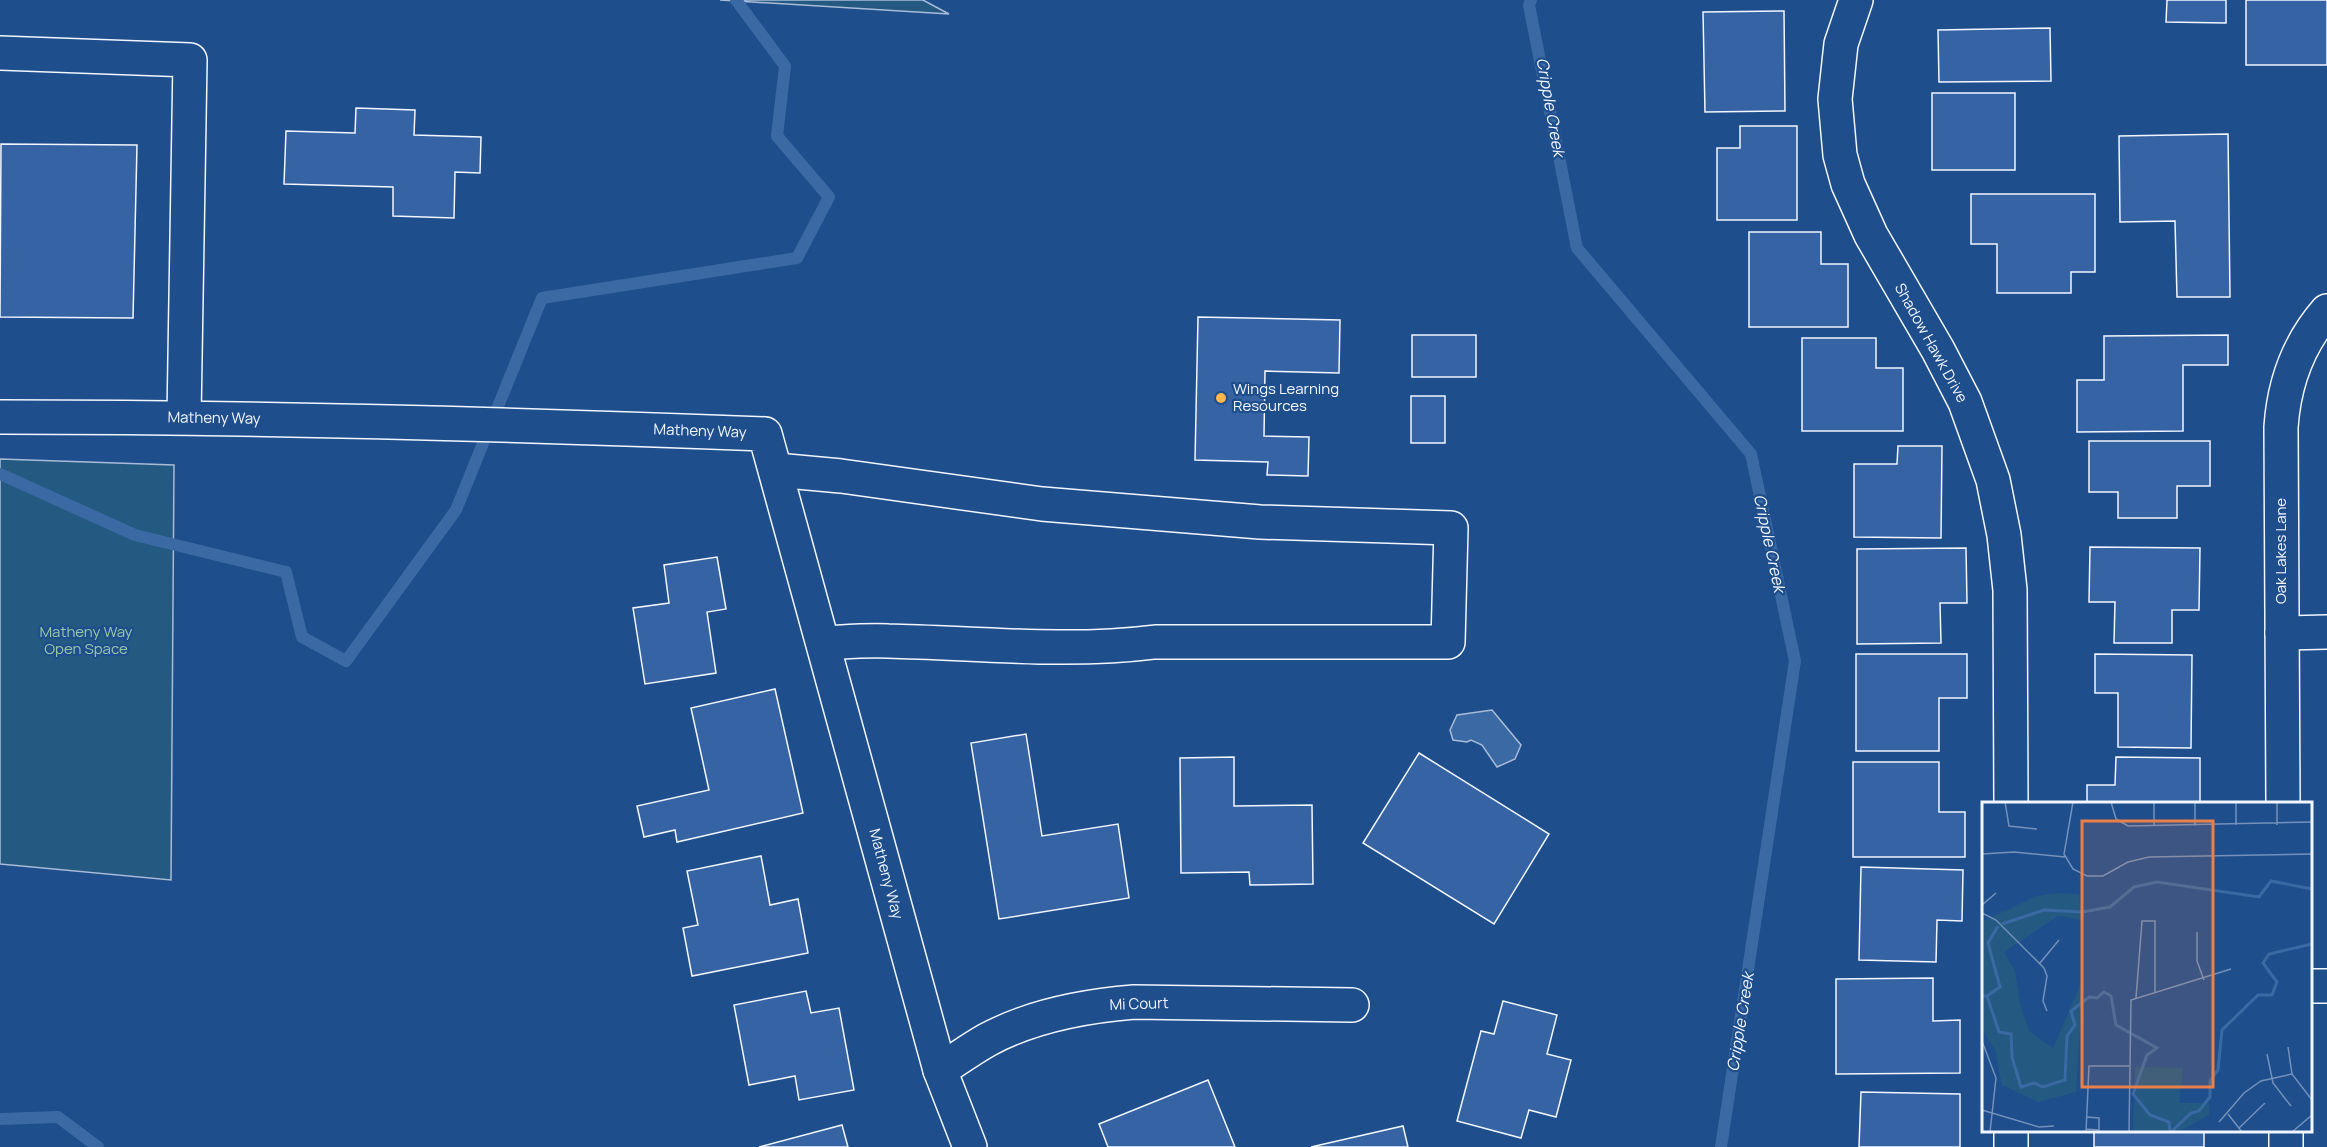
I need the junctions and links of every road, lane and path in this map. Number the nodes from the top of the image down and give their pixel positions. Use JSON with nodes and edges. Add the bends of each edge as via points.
{"nodes":[{"id":1,"x":1856,"y":0,"type":"edge"},
{"id":2,"x":0,"y":52,"type":"edge"},
{"id":3,"x":2327,"y":311,"type":"edge"},
{"id":4,"x":0,"y":417,"type":"edge"},
{"id":5,"x":184,"y":417,"type":"junction"},
{"id":6,"x":776,"y":470,"type":"junction"},
{"id":7,"x":2327,"y":632,"type":"edge"},
{"id":8,"x":2282,"y":633,"type":"junction"},
{"id":9,"x":823,"y":643,"type":"junction"},
{"id":10,"x":2011,"y":802,"type":"edge"},
{"id":11,"x":2283,"y":802,"type":"edge"},
{"id":12,"x":1352,"y":1005,"type":"dead end"},
{"id":13,"x":940,"y":1070,"type":"junction"},
{"id":14,"x":970,"y":1147,"type":"edge"}],
"edges":[{"from":1,"to":10,"type":"street","name":"Shadow Hawk Drive","via":[[1841,44],[1836,81],[1840,155],[1848,184],[1871,235],[1965,402],[1993,480],[2010,590]]},
{"from":2,"to":5,"type":"street","via":[[190,60]]},
{"from":3,"to":8,"type":"street","name":"Oak Lakes Lane","via":[[2315,324],[2293,364],[2283,400]]},
{"from":4,"to":5,"type":"street","name":"Matheny Way"},
{"from":5,"to":6,"type":"street","name":"Matheny Way","via":[[765,434]]},
{"from":6,"to":9,"type":"street","name":"Matheny Way"},
{"from":6,"to":9,"type":"street","via":[[1054,506],[1260,522],[1451,528],[1448,642],[1155,642],[1119,647]]},
{"from":7,"to":8,"type":"street"},
{"from":8,"to":11,"type":"street","name":"Oak Lakes Lane"},
{"from":9,"to":13,"type":"street","name":"Matheny Way"},
{"from":12,"to":13,"type":"street","name":"Mi Court","via":[[1104,1004],[1045,1017],[998,1035]]},
{"from":13,"to":14,"type":"street","name":"Matheny Way"}]}
